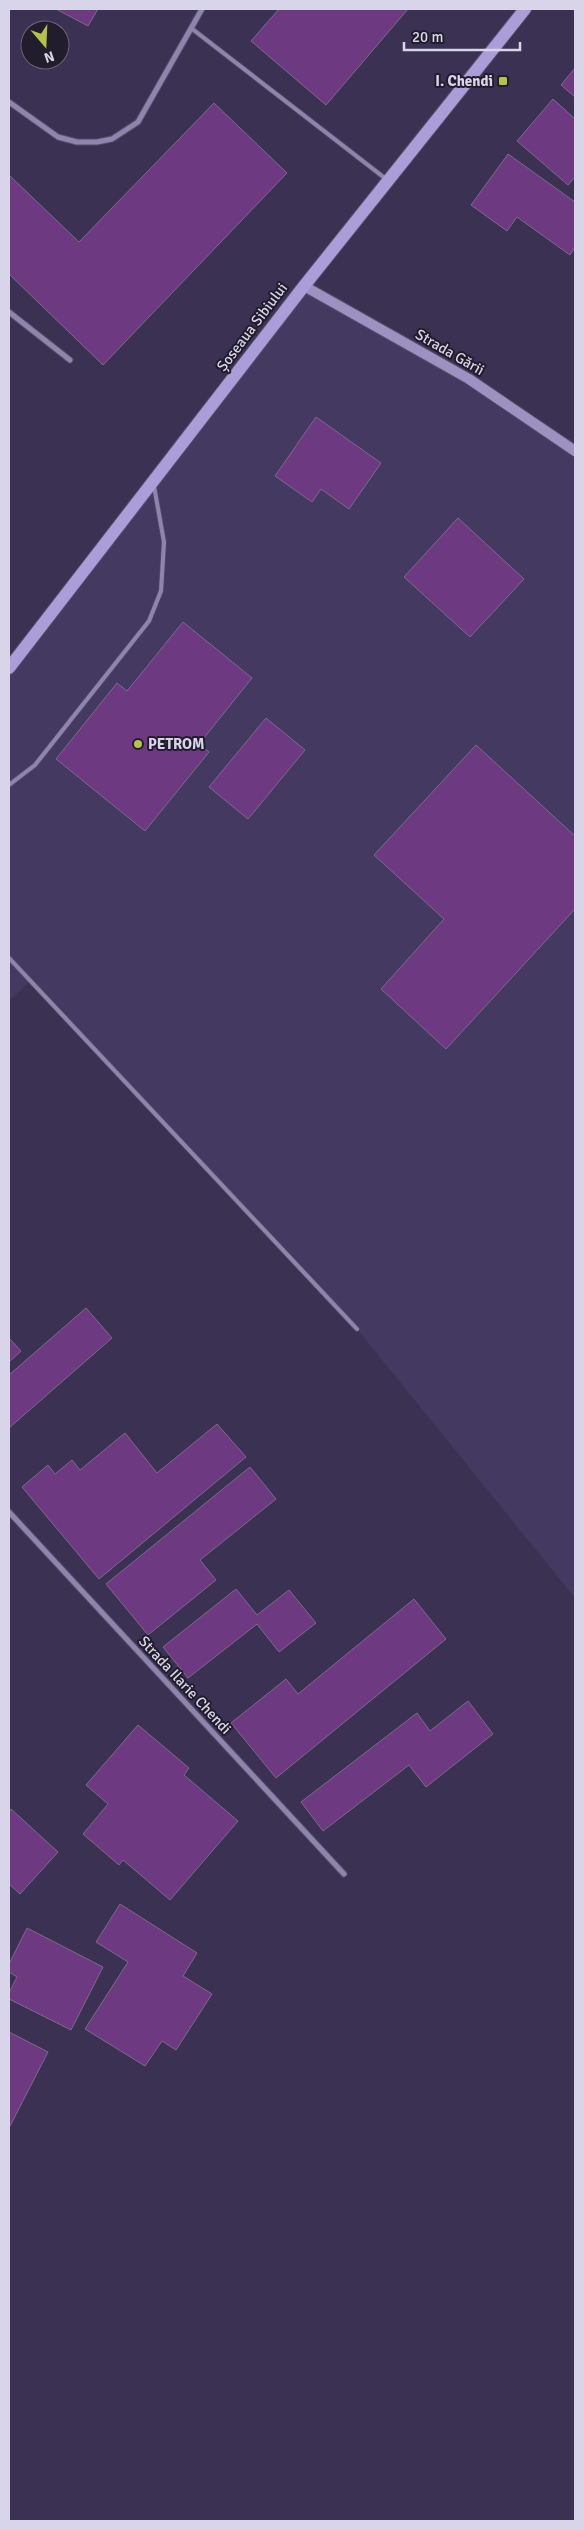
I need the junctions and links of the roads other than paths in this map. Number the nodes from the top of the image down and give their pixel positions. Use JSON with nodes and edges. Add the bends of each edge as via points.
{"nodes":[{"id":1,"x":202,"y":9,"type":"edge"},
{"id":2,"x":525,"y":9,"type":"edge"},
{"id":3,"x":191,"y":28,"type":"junction"},
{"id":4,"x":9,"y":102,"type":"edge"},
{"id":5,"x":388,"y":180,"type":"junction"},
{"id":6,"x":304,"y":286,"type":"junction"},
{"id":7,"x":9,"y":312,"type":"edge"},
{"id":8,"x":70,"y":360,"type":"dead end"},
{"id":9,"x":575,"y":451,"type":"edge"},
{"id":10,"x":154,"y":483,"type":"junction"},
{"id":11,"x":9,"y":668,"type":"edge"},
{"id":12,"x":9,"y":785,"type":"edge"},
{"id":13,"x":9,"y":958,"type":"edge"},
{"id":14,"x":357,"y":1329,"type":"dead end"},
{"id":15,"x":9,"y":1512,"type":"edge"},
{"id":16,"x":344,"y":1874,"type":"dead end"}],
"edges":[{"from":1,"to":3,"type":"street"},
{"from":2,"to":5,"type":"main road","name":"Șoseaua Sibiului"},
{"from":3,"to":4,"type":"street","via":[[138,122],[112,139],[77,142],[58,137]]},
{"from":3,"to":5,"type":"lane"},
{"from":5,"to":6,"type":"main road","name":"Șoseaua Sibiului"},
{"from":6,"to":9,"type":"main road","name":"Strada Gării","via":[[469,379]]},
{"from":6,"to":10,"type":"main road","name":"Șoseaua Sibiului"},
{"from":7,"to":8,"type":"street"},
{"from":10,"to":11,"type":"main road","name":"Șoseaua Sibiului"},
{"from":10,"to":12,"type":"lane","via":[[164,542],[160,591],[149,621],[35,765]]},
{"from":13,"to":14,"type":"lane"},
{"from":15,"to":16,"type":"street","name":"Strada Ilarie Chendi"}]}
